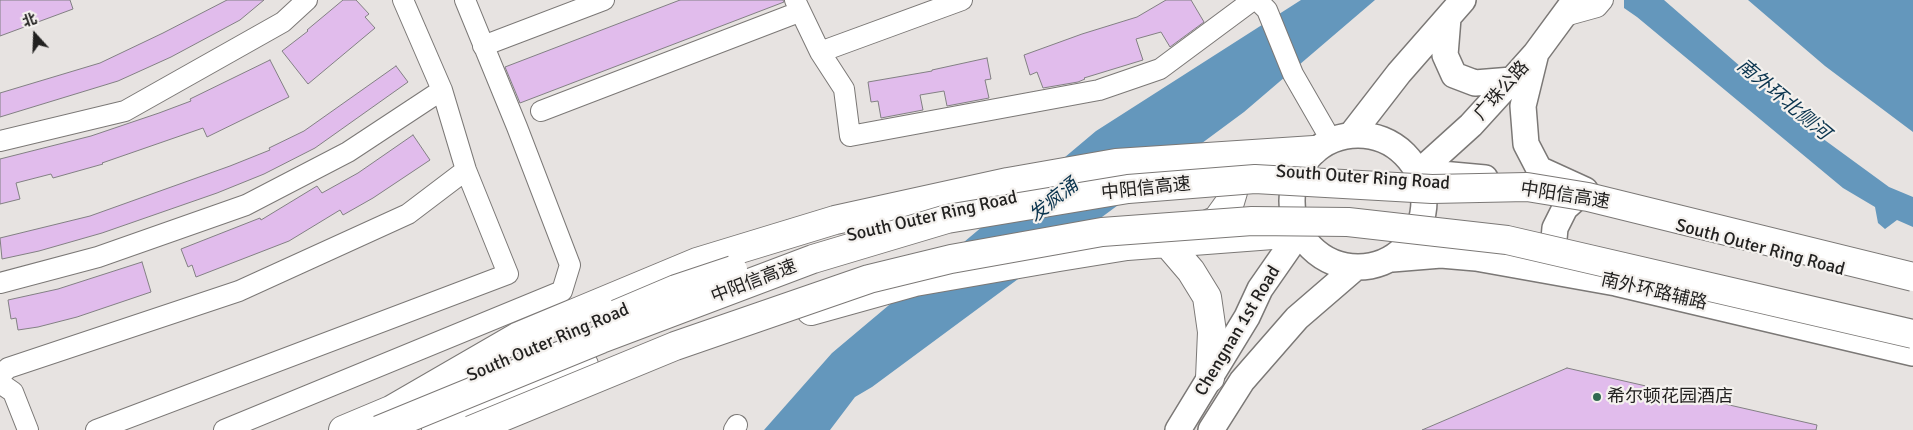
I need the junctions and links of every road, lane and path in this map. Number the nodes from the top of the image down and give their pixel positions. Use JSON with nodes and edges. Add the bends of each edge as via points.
{"nodes":[{"id":1,"x":307,"y":0,"type":"edge"},
{"id":2,"x":403,"y":0,"type":"edge"},
{"id":3,"x":465,"y":0,"type":"edge"},
{"id":4,"x":604,"y":0,"type":"edge"},
{"id":5,"x":962,"y":0,"type":"edge"},
{"id":6,"x":1603,"y":0,"type":"edge"},
{"id":7,"x":1259,"y":3,"type":"edge"},
{"id":8,"x":797,"y":6,"type":"edge"},
{"id":9,"x":1456,"y":9,"type":"edge"},
{"id":10,"x":1568,"y":9,"type":"edge"},
{"id":11,"x":483,"y":46,"type":"junction"},
{"id":12,"x":820,"y":52,"type":"junction"},
{"id":13,"x":1536,"y":53,"type":"junction"},
{"id":14,"x":1512,"y":80,"type":"junction"},
{"id":15,"x":442,"y":90,"type":"junction"},
{"id":16,"x":541,"y":111,"type":"dead end"},
{"id":17,"x":0,"y":141,"type":"edge"},
{"id":18,"x":1332,"y":142,"type":"junction"},
{"id":19,"x":1200,"y":158,"type":"junction"},
{"id":20,"x":466,"y":170,"type":"junction"},
{"id":21,"x":1419,"y":172,"type":"junction"},
{"id":22,"x":1585,"y":190,"type":"junction"},
{"id":23,"x":1299,"y":233,"type":"junction"},
{"id":24,"x":1167,"y":243,"type":"junction"},
{"id":25,"x":1392,"y":258,"type":"junction"},
{"id":26,"x":1913,"y":263,"type":"edge"},
{"id":27,"x":1355,"y":268,"type":"junction"},
{"id":28,"x":1568,"y":274,"type":"junction"},
{"id":29,"x":1913,"y":277,"type":"edge"},
{"id":30,"x":0,"y":283,"type":"edge"},
{"id":31,"x":1913,"y":288,"type":"edge"},
{"id":32,"x":1913,"y":321,"type":"edge"},
{"id":33,"x":1913,"y":334,"type":"edge"},
{"id":34,"x":1913,"y":354,"type":"edge"},
{"id":35,"x":0,"y":376,"type":"edge"},
{"id":36,"x":1210,"y":378,"type":"junction"},
{"id":37,"x":0,"y":383,"type":"edge"},
{"id":38,"x":384,"y":420,"type":"edge"},
{"id":39,"x":28,"y":430,"type":"edge"},
{"id":40,"x":96,"y":430,"type":"edge"},
{"id":41,"x":224,"y":430,"type":"edge"},
{"id":42,"x":343,"y":430,"type":"edge"},
{"id":43,"x":436,"y":430,"type":"edge"},
{"id":44,"x":454,"y":430,"type":"edge"},
{"id":45,"x":471,"y":430,"type":"edge"},
{"id":46,"x":1178,"y":430,"type":"edge"},
{"id":47,"x":1211,"y":430,"type":"edge"}],
"edges":[{"from":1,"to":17,"type":"street","via":[[283,22],[125,111]]},
{"from":2,"to":15,"type":"street"},
{"from":3,"to":11,"type":"street"},
{"from":4,"to":11,"type":"street"},
{"from":5,"to":12,"type":"street"},
{"from":6,"to":10,"type":"street","via":[[1598,7]]},
{"from":7,"to":12,"type":"street","via":[[1160,69],[1099,90],[850,136],[844,89]]},
{"from":7,"to":18,"type":"street","via":[[1293,74]]},
{"from":8,"to":12,"type":"street"},
{"from":8,"to":16,"type":"street"},
{"from":9,"to":14,"type":"main road","via":[[1445,55],[1454,75],[1475,83]]},
{"from":9,"to":18,"type":"main road"},
{"from":10,"to":13,"type":"main road","name":"广珠公路"},
{"from":11,"to":41,"type":"street","via":[[570,266],[562,291]]},
{"from":13,"to":14,"type":"main road","name":"广珠公路"},
{"from":13,"to":22,"type":"main road","via":[[1523,106],[1526,144],[1539,168]]},
{"from":14,"to":21,"type":"main road","name":"广珠公路","via":[[1471,125]]},
{"from":15,"to":20,"type":"street"},
{"from":15,"to":30,"type":"street","via":[[348,152],[246,205],[98,257]]},
{"from":18,"to":19,"type":"highway"},
{"from":18,"to":21,"type":"main road","via":[[1372,136],[1391,142]]},
{"from":18,"to":23,"type":"main road","via":[[1300,168],[1292,189],[1292,211]]},
{"from":19,"to":24,"type":"highway","via":[[1214,164],[1228,177],[1233,192],[1230,202],[1217,220]]},
{"from":19,"to":38,"type":"highway","via":[[1116,163],[1042,176],[835,220],[696,262],[516,337]]},
{"from":20,"to":35,"type":"street","via":[[408,214],[239,291],[8,368]]},
{"from":20,"to":40,"type":"street","via":[[508,274]]},
{"from":21,"to":22,"type":"main road","via":[[1538,182]]},
{"from":21,"to":25,"type":"main road","via":[[1424,191],[1424,211],[1418,230],[1407,246]]},
{"from":22,"to":26,"type":"main road","via":[[1642,200]]},
{"from":22,"to":28,"type":"main road","via":[[1565,208],[1555,228],[1553,250]]},
{"from":23,"to":24,"type":"highway"},
{"from":23,"to":27,"type":"main road","via":[[1313,250],[1332,263]]},
{"from":23,"to":36,"type":"main road","name":"Chengnan 1st Road","via":[[1260,289]]},
{"from":24,"to":36,"type":"highway","via":[[1191,271],[1207,297],[1212,332]]},
{"from":24,"to":44,"type":"highway","via":[[1127,246],[915,282],[808,312],[576,395]]},
{"from":25,"to":27,"type":"main road"},
{"from":25,"to":28,"type":"main road","name":"南外环路辅路","via":[[1441,255],[1476,258]]},
{"from":27,"to":47,"type":"main road","name":"Chengnan 1st Road","via":[[1297,318],[1242,381]]},
{"from":28,"to":34,"type":"main road","name":"南外环路辅路","via":[[1616,282]]},
{"from":29,"to":38,"type":"highway","name":"中阳信高速","bridge":true,"via":[[1588,197],[1528,187],[1432,189],[1255,179],[1128,189],[947,219],[813,259]]},
{"from":31,"to":38,"type":"highway","name":"South Outer Ring Road","bridge":true,"via":[[1667,223],[1484,187],[1317,172],[1189,173],[986,202],[780,254],[676,289],[567,334]]},
{"from":32,"to":43,"type":"highway","name":"South Outer Ring Road","via":[[1522,230],[1385,211],[1278,207],[1127,214],[978,239],[874,262],[744,302],[584,365]]},
{"from":33,"to":45,"type":"highway","name":"中阳信高速","bridge":true,"via":[[1507,240],[1348,222],[1252,221],[1102,232],[951,258],[869,279],[675,346]]},
{"from":36,"to":46,"type":"main road","name":"Chengnan 1st Road"},
{"from":37,"to":39,"type":"street","via":[[13,392]]},
{"from":38,"to":42,"type":"highway"}]}
